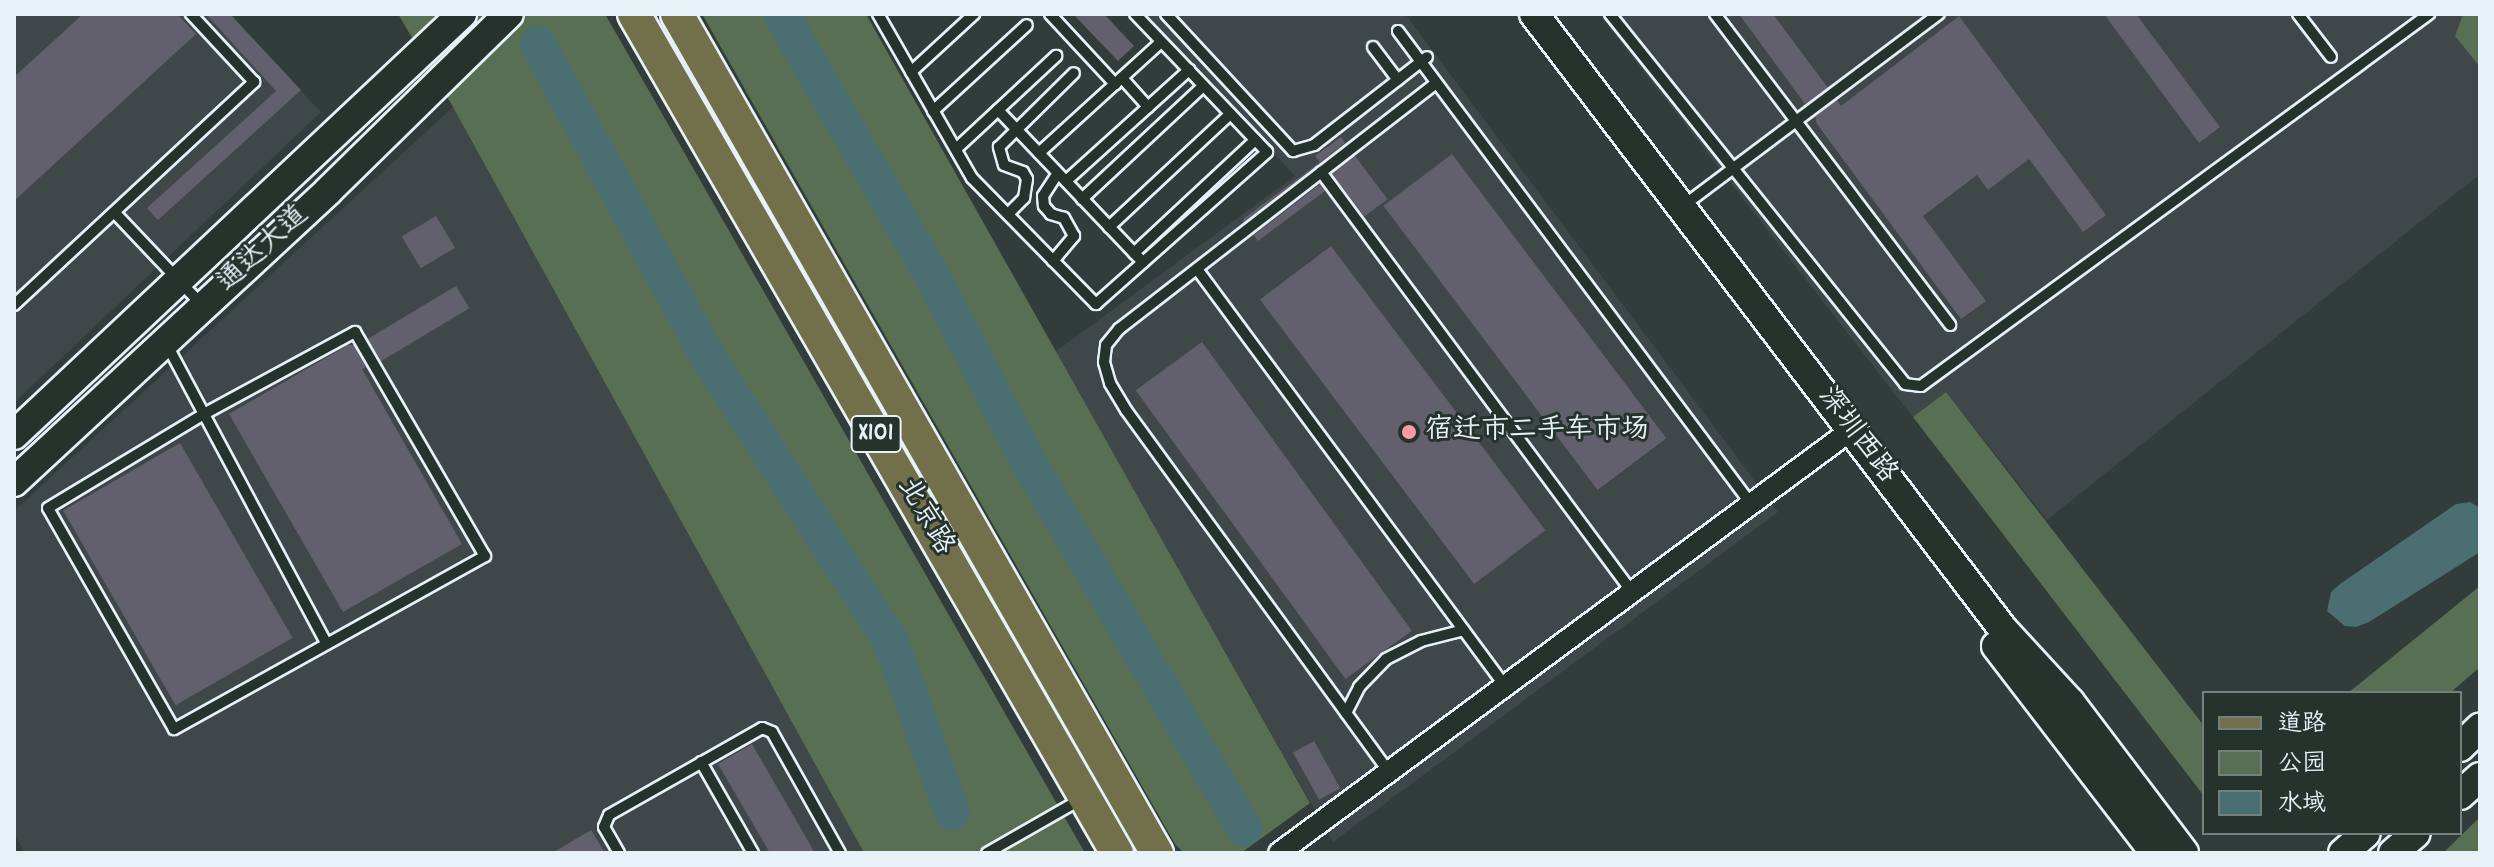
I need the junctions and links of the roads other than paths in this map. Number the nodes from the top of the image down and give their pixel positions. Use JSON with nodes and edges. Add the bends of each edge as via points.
{"nodes":[{"id":1,"x":191,"y":14,"type":"edge"},
{"id":2,"x":462,"y":14,"type":"edge"},
{"id":3,"x":509,"y":14,"type":"edge"},
{"id":4,"x":634,"y":14,"type":"edge"},
{"id":5,"x":677,"y":14,"type":"edge"},
{"id":6,"x":878,"y":14,"type":"edge"},
{"id":7,"x":953,"y":14,"type":"edge"},
{"id":8,"x":974,"y":14,"type":"edge"},
{"id":9,"x":1050,"y":14,"type":"edge"},
{"id":10,"x":1135,"y":14,"type":"edge"},
{"id":11,"x":1166,"y":14,"type":"edge"},
{"id":12,"x":1511,"y":14,"type":"edge"},
{"id":13,"x":1534,"y":14,"type":"edge"},
{"id":14,"x":1610,"y":14,"type":"edge"},
{"id":15,"x":1715,"y":14,"type":"edge"},
{"id":16,"x":1939,"y":14,"type":"edge"},
{"id":17,"x":2298,"y":14,"type":"edge"},
{"id":18,"x":2429,"y":14,"type":"edge"},
{"id":19,"x":963,"y":24,"type":"junction"},
{"id":20,"x":1027,"y":25,"type":"dead end"},
{"id":21,"x":1398,"y":31,"type":"dead end"},
{"id":22,"x":1161,"y":42,"type":"junction"},
{"id":23,"x":1373,"y":47,"type":"dead end"},
{"id":24,"x":1056,"y":56,"type":"dead end"},
{"id":25,"x":2331,"y":57,"type":"dead end"},
{"id":26,"x":1424,"y":59,"type":"junction"},
{"id":27,"x":1189,"y":70,"type":"junction"},
{"id":28,"x":911,"y":72,"type":"junction"},
{"id":29,"x":1074,"y":73,"type":"dead end"},
{"id":30,"x":1398,"y":80,"type":"junction"},
{"id":31,"x":1118,"y":81,"type":"junction"},
{"id":32,"x":1436,"y":83,"type":"junction"},
{"id":33,"x":1203,"y":86,"type":"junction"},
{"id":34,"x":1148,"y":107,"type":"junction"},
{"id":35,"x":998,"y":110,"type":"junction"},
{"id":36,"x":933,"y":111,"type":"junction"},
{"id":37,"x":1230,"y":114,"type":"junction"},
{"id":38,"x":1795,"y":121,"type":"junction"},
{"id":39,"x":1015,"y":128,"type":"junction"},
{"id":40,"x":1255,"y":140,"type":"junction"},
{"id":41,"x":956,"y":149,"type":"junction"},
{"id":42,"x":1039,"y":153,"type":"junction"},
{"id":43,"x":1733,"y":168,"type":"junction"},
{"id":44,"x":1321,"y":172,"type":"junction"},
{"id":45,"x":1062,"y":177,"type":"junction"},
{"id":46,"x":1082,"y":199,"type":"junction"},
{"id":47,"x":1681,"y":207,"type":"junction"},
{"id":48,"x":115,"y":213,"type":"junction"},
{"id":49,"x":1008,"y":214,"type":"junction"},
{"id":50,"x":1109,"y":227,"type":"junction"},
{"id":51,"x":1134,"y":253,"type":"junction"},
{"id":52,"x":1053,"y":261,"type":"junction"},
{"id":53,"x":1143,"y":262,"type":"junction"},
{"id":54,"x":1197,"y":269,"type":"junction"},
{"id":55,"x":179,"y":280,"type":"junction"},
{"id":56,"x":14,"y":305,"type":"edge"},
{"id":57,"x":203,"y":306,"type":"junction"},
{"id":58,"x":1950,"y":325,"type":"dead end"},
{"id":59,"x":165,"y":341,"type":"junction"},
{"id":60,"x":204,"y":414,"type":"junction"},
{"id":61,"x":14,"y":435,"type":"edge"},
{"id":62,"x":1839,"y":439,"type":"junction"},
{"id":63,"x":14,"y":482,"type":"edge"},
{"id":64,"x":1751,"y":504,"type":"junction"},
{"id":65,"x":1632,"y":592,"type":"junction"},
{"id":66,"x":1464,"y":630,"type":"junction"},
{"id":67,"x":327,"y":644,"type":"junction"},
{"id":68,"x":1505,"y":686,"type":"junction"},
{"id":69,"x":1346,"y":713,"type":"junction"},
{"id":70,"x":2480,"y":728,"type":"edge"},
{"id":71,"x":2462,"y":745,"type":"edge"},
{"id":72,"x":701,"y":762,"type":"junction"},
{"id":73,"x":1389,"y":772,"type":"junction"},
{"id":74,"x":2480,"y":777,"type":"edge"},
{"id":75,"x":2462,"y":793,"type":"edge"},
{"id":76,"x":1085,"y":797,"type":"junction"},
{"id":77,"x":2364,"y":835,"type":"edge"},
{"id":78,"x":2414,"y":835,"type":"edge"},
{"id":79,"x":619,"y":853,"type":"edge"},
{"id":80,"x":753,"y":853,"type":"edge"},
{"id":81,"x":840,"y":853,"type":"edge"},
{"id":82,"x":987,"y":853,"type":"edge"},
{"id":83,"x":1117,"y":853,"type":"edge"},
{"id":84,"x":1157,"y":853,"type":"edge"},
{"id":85,"x":1279,"y":853,"type":"edge"},
{"id":86,"x":2155,"y":853,"type":"edge"},
{"id":87,"x":2184,"y":853,"type":"edge"},
{"id":88,"x":2343,"y":853,"type":"edge"},
{"id":89,"x":2393,"y":853,"type":"edge"}],
"edges":[{"from":1,"to":48,"type":"lane","via":[[254,82]]},
{"from":2,"to":55,"type":"street","name":"通达大道"},
{"from":3,"to":57,"type":"street","name":"通达大道"},
{"from":4,"to":76,"type":"main road","name":"北京路","number":"X101"},
{"from":5,"to":84,"type":"main road","name":"北京路","number":"X101"},
{"from":6,"to":28,"type":"lane"},
{"from":7,"to":19,"type":"lane"},
{"from":8,"to":19,"type":"lane"},
{"from":9,"to":31,"type":"lane"},
{"from":10,"to":22,"type":"lane"},
{"from":11,"to":30,"type":"lane","via":[[1293,151],[1314,145]]},
{"from":12,"to":62,"type":"street","name":"深圳西路"},
{"from":13,"to":47,"type":"street","name":"深圳西路"},
{"from":14,"to":43,"type":"lane"},
{"from":15,"to":38,"type":"lane"},
{"from":16,"to":38,"type":"lane"},
{"from":17,"to":25,"type":"lane"},
{"from":18,"to":43,"type":"lane","via":[[1921,386],[1905,384]]},
{"from":19,"to":28,"type":"lane"},
{"from":20,"to":36,"type":"lane"},
{"from":21,"to":26,"type":"lane"},
{"from":22,"to":27,"type":"lane"},
{"from":22,"to":31,"type":"lane"},
{"from":23,"to":30,"type":"lane"},
{"from":24,"to":35,"type":"lane"},
{"from":26,"to":30,"type":"lane"},
{"from":26,"to":32,"type":"lane"},
{"from":27,"to":33,"type":"lane"},
{"from":27,"to":34,"type":"lane"},
{"from":28,"to":36,"type":"lane"},
{"from":29,"to":39,"type":"lane"},
{"from":31,"to":34,"type":"lane"},
{"from":31,"to":42,"type":"lane"},
{"from":32,"to":44,"type":"lane"},
{"from":32,"to":64,"type":"lane"},
{"from":33,"to":37,"type":"lane"},
{"from":33,"to":46,"type":"lane"},
{"from":34,"to":45,"type":"lane"},
{"from":35,"to":39,"type":"lane"},
{"from":35,"to":41,"type":"lane"},
{"from":36,"to":41,"type":"lane"},
{"from":37,"to":40,"type":"lane"},
{"from":37,"to":50,"type":"lane"},
{"from":38,"to":43,"type":"lane"},
{"from":38,"to":58,"type":"lane"},
{"from":39,"to":42,"type":"lane"},
{"from":39,"to":49,"type":"lane","via":[[999,147],[999,156],[1004,165],[1023,172],[1028,188]]},
{"from":40,"to":51,"type":"lane"},
{"from":40,"to":53,"type":"lane","via":[[1267,152]]},
{"from":41,"to":49,"type":"lane","via":[[972,178]]},
{"from":42,"to":45,"type":"lane"},
{"from":43,"to":47,"type":"lane"},
{"from":44,"to":54,"type":"lane"},
{"from":44,"to":65,"type":"lane"},
{"from":45,"to":46,"type":"lane"},
{"from":45,"to":52,"type":"lane","via":[[1043,196],[1044,206],[1064,218],[1074,236]]},
{"from":46,"to":50,"type":"lane"},
{"from":47,"to":87,"type":"street","name":"深圳西路","via":[[2002,628],[2070,702]]},
{"from":48,"to":55,"type":"lane"},
{"from":48,"to":56,"type":"lane"},
{"from":49,"to":52,"type":"lane"},
{"from":50,"to":51,"type":"lane"},
{"from":51,"to":53,"type":"lane"},
{"from":52,"to":53,"type":"lane","via":[[1096,304]]},
{"from":54,"to":66,"type":"lane"},
{"from":54,"to":69,"type":"lane","via":[[1106,345],[1110,383]]},
{"from":55,"to":57,"type":"lane"},
{"from":55,"to":61,"type":"street","name":"通达大道"},
{"from":57,"to":59,"type":"street","name":"通达大道"},
{"from":59,"to":60,"type":"lane"},
{"from":59,"to":63,"type":"street","name":"通达大道"},
{"from":60,"to":67,"type":"lane"},
{"from":60,"to":67,"type":"lane","via":[[48,508],[174,729]]},
{"from":60,"to":67,"type":"lane","via":[[355,332],[485,556]]},
{"from":62,"to":64,"type":"street"},
{"from":62,"to":86,"type":"street","name":"深圳西路"},
{"from":64,"to":65,"type":"street"},
{"from":65,"to":68,"type":"street"},
{"from":66,"to":68,"type":"lane"},
{"from":66,"to":69,"type":"lane","via":[[1421,641],[1386,659],[1359,687]]},
{"from":68,"to":73,"type":"street"},
{"from":69,"to":73,"type":"lane"},
{"from":70,"to":71,"type":"street"},
{"from":72,"to":79,"type":"lane","via":[[609,815],[604,827]]},
{"from":72,"to":80,"type":"lane"},
{"from":72,"to":81,"type":"lane","via":[[754,731],[769,729]]},
{"from":73,"to":85,"type":"street"},
{"from":74,"to":75,"type":"street"},
{"from":76,"to":82,"type":"lane"},
{"from":76,"to":83,"type":"main road","name":"北京路","number":"X101"},
{"from":77,"to":88,"type":"street"},
{"from":78,"to":89,"type":"street"}]}
